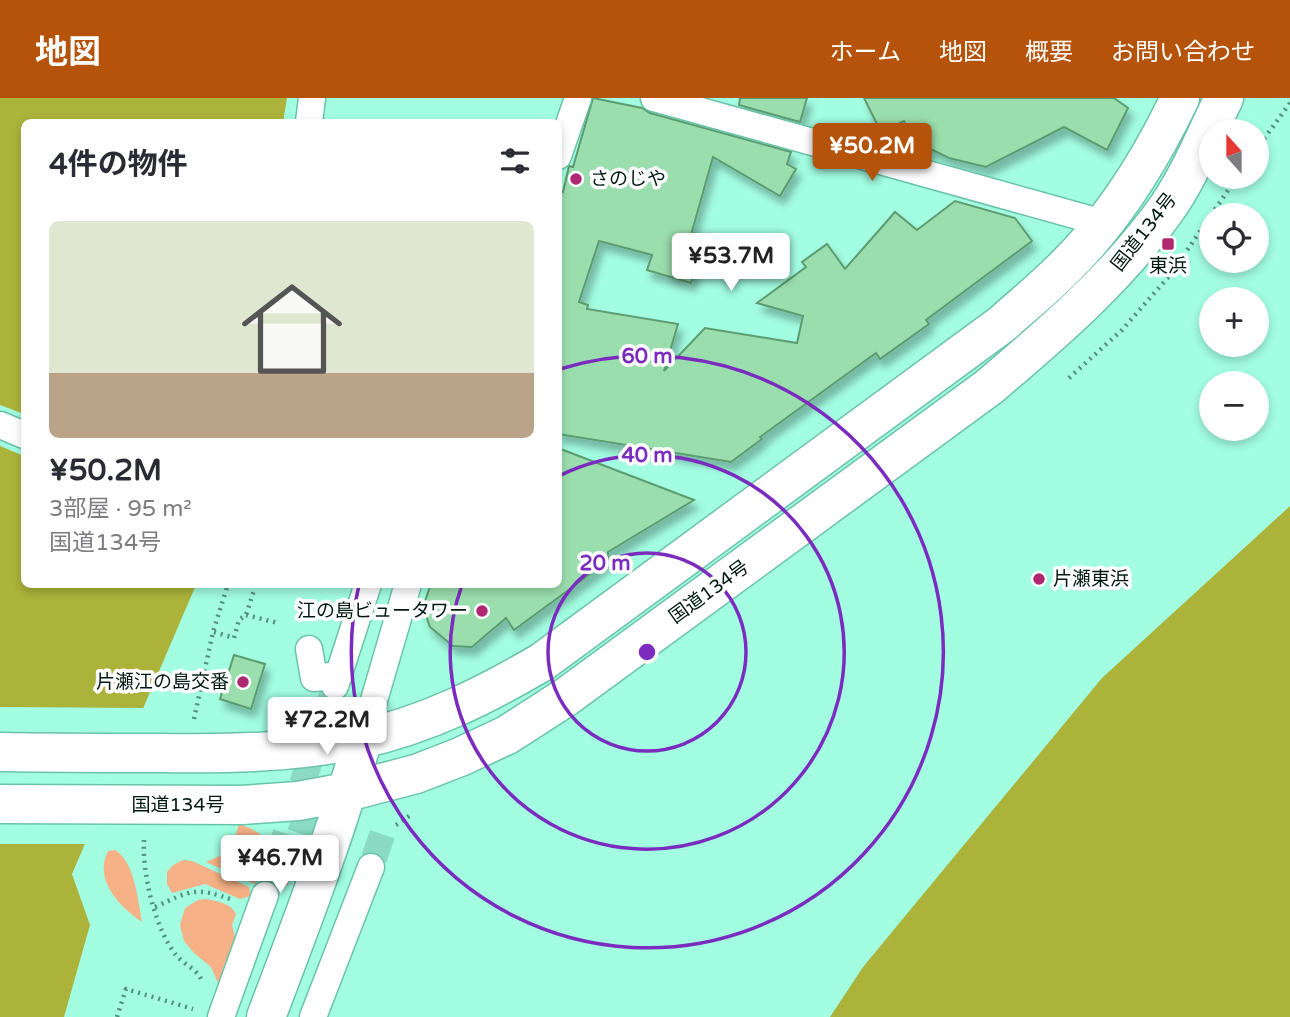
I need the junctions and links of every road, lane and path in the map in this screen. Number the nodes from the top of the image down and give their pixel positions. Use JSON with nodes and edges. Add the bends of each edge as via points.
{"nodes":[{"id":1,"x":312,"y":98,"type":"edge"},
{"id":2,"x":578,"y":98,"type":"edge"},
{"id":3,"x":653,"y":98,"type":"edge"},
{"id":4,"x":1180,"y":98,"type":"edge"},
{"id":5,"x":1224,"y":98,"type":"edge"},
{"id":6,"x":1290,"y":103,"type":"edge"},
{"id":7,"x":309,"y":119,"type":"edge"},
{"id":8,"x":1269,"y":132,"type":"edge"},
{"id":9,"x":562,"y":144,"type":"edge"},
{"id":10,"x":1229,"y":189,"type":"edge"},
{"id":11,"x":1104,"y":223,"type":"junction"},
{"id":12,"x":1069,"y":378,"type":"dead end"},
{"id":13,"x":0,"y":425,"type":"edge"},
{"id":14,"x":21,"y":434,"type":"edge"},
{"id":15,"x":227,"y":588,"type":"edge"},
{"id":16,"x":255,"y":588,"type":"edge"},
{"id":17,"x":367,"y":588,"type":"edge"},
{"id":18,"x":407,"y":588,"type":"edge"},
{"id":19,"x":246,"y":615,"type":"junction"},
{"id":20,"x":278,"y":623,"type":"dead end"},
{"id":21,"x":214,"y":632,"type":"junction"},
{"id":22,"x":309,"y":649,"type":"dead end"},
{"id":23,"x":194,"y":720,"type":"dead end"},
{"id":24,"x":363,"y":738,"type":"junction"},
{"id":25,"x":0,"y":752,"type":"edge"},
{"id":26,"x":347,"y":792,"type":"junction"},
{"id":27,"x":0,"y":804,"type":"edge"},
{"id":28,"x":140,"y":822,"type":"junction"},
{"id":29,"x":371,"y":867,"type":"dead end"},
{"id":30,"x":254,"y":903,"type":"joint"},
{"id":31,"x":155,"y":907,"type":"junction"},
{"id":32,"x":203,"y":989,"type":"dead end"},
{"id":33,"x":117,"y":1017,"type":"edge"},
{"id":34,"x":196,"y":1017,"type":"edge"},
{"id":35,"x":221,"y":1017,"type":"edge"},
{"id":36,"x":266,"y":1017,"type":"edge"},
{"id":37,"x":313,"y":1017,"type":"edge"}],
"edges":[{"from":1,"to":7,"type":"street"},
{"from":2,"to":9,"type":"street"},
{"from":3,"to":11,"type":"street"},
{"from":4,"to":11,"type":"main road","name":"国道134号","via":[[1135,183]]},
{"from":5,"to":26,"type":"main road","name":"国道134号","via":[[1169,205],[1138,247],[1088,300],[989,387],[507,735],[416,774]]},
{"from":6,"to":8,"type":"path"},
{"from":10,"to":12,"type":"path","via":[[1171,274],[1122,330]]},
{"from":11,"to":24,"type":"main road","name":"国道134号","via":[[1063,269],[974,346],[542,662],[491,692]]},
{"from":13,"to":14,"type":"street"},
{"from":15,"to":21,"type":"path"},
{"from":16,"to":19,"type":"path"},
{"from":17,"to":22,"type":"street","via":[[337,680],[314,678]]},
{"from":18,"to":24,"type":"street"},
{"from":19,"to":20,"type":"path"},
{"from":19,"to":21,"type":"path","via":[[234,638]]},
{"from":21,"to":23,"type":"path"},
{"from":24,"to":25,"type":"main road","name":"国道134号","via":[[302,750],[241,754]]},
{"from":24,"to":26,"type":"main road"},
{"from":26,"to":28,"type":"main road","name":"国道134号"},
{"from":26,"to":36,"type":"main road"},
{"from":27,"to":28,"type":"main road","name":"国道134号"},
{"from":28,"to":31,"type":"path"},
{"from":29,"to":37,"type":"street"},
{"from":30,"to":31,"type":"path","via":[[194,891]]},
{"from":30,"to":35,"type":"street"},
{"from":31,"to":32,"type":"path","via":[[167,942],[198,974]]},
{"from":33,"to":34,"type":"path","via":[[126,989],[197,1010]]}]}
